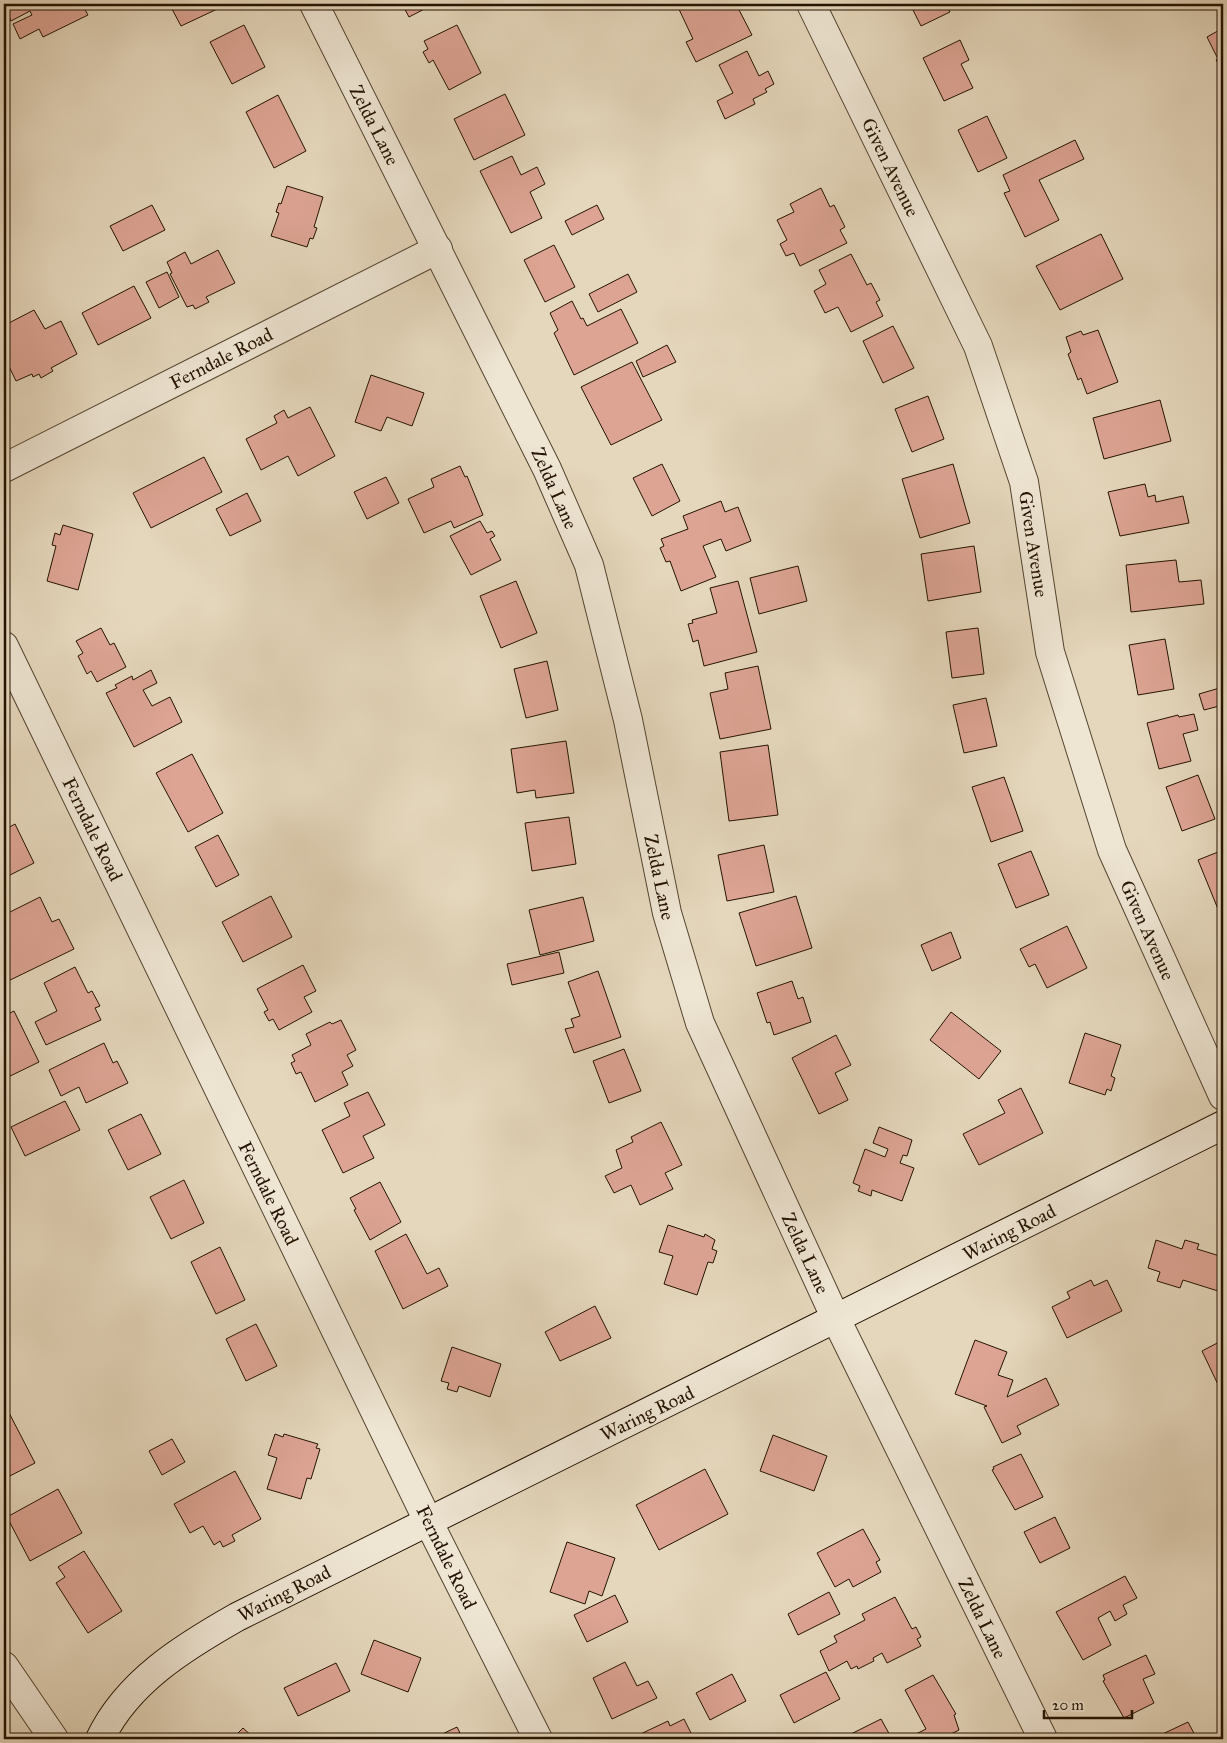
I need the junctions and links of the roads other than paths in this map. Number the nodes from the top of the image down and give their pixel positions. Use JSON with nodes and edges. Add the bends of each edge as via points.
{"nodes":[{"id":1,"x":314,"y":4,"type":"edge"},
{"id":2,"x":811,"y":4,"type":"edge"},
{"id":3,"x":438,"y":249,"type":"junction"},
{"id":4,"x":4,"y":468,"type":"edge"},
{"id":5,"x":4,"y":646,"type":"edge"},
{"id":6,"x":1223,"y":1096,"type":"edge"},
{"id":7,"x":1223,"y":1125,"type":"edge"},
{"id":8,"x":836,"y":1319,"type":"junction"},
{"id":9,"x":428,"y":1521,"type":"junction"},
{"id":10,"x":4,"y":1666,"type":"edge"},
{"id":11,"x":54,"y":1739,"type":"edge"},
{"id":12,"x":100,"y":1739,"type":"edge"},
{"id":13,"x":538,"y":1739,"type":"edge"},
{"id":14,"x":1043,"y":1739,"type":"edge"}],
"edges":[{"from":1,"to":3,"type":"street","name":"Zelda Lane"},
{"from":2,"to":6,"type":"street","name":"Given Avenue","via":[[978,346],[1024,482],[1050,652],[1112,850]]},
{"from":3,"to":4,"type":"street","name":"Ferndale Road"},
{"from":3,"to":8,"type":"street","name":"Zelda Lane","via":[[548,469],[589,565],[628,720],[667,913],[700,1023]]},
{"from":5,"to":9,"type":"street","name":"Ferndale Road"},
{"from":7,"to":8,"type":"street","name":"Waring Road"},
{"from":8,"to":9,"type":"street","name":"Waring Road"},
{"from":8,"to":14,"type":"street","name":"Zelda Lane"},
{"from":9,"to":12,"type":"street","name":"Waring Road","via":[[197,1640],[158,1667],[131,1695]]},
{"from":9,"to":13,"type":"street","name":"Ferndale Road"},
{"from":10,"to":11,"type":"street"}]}
